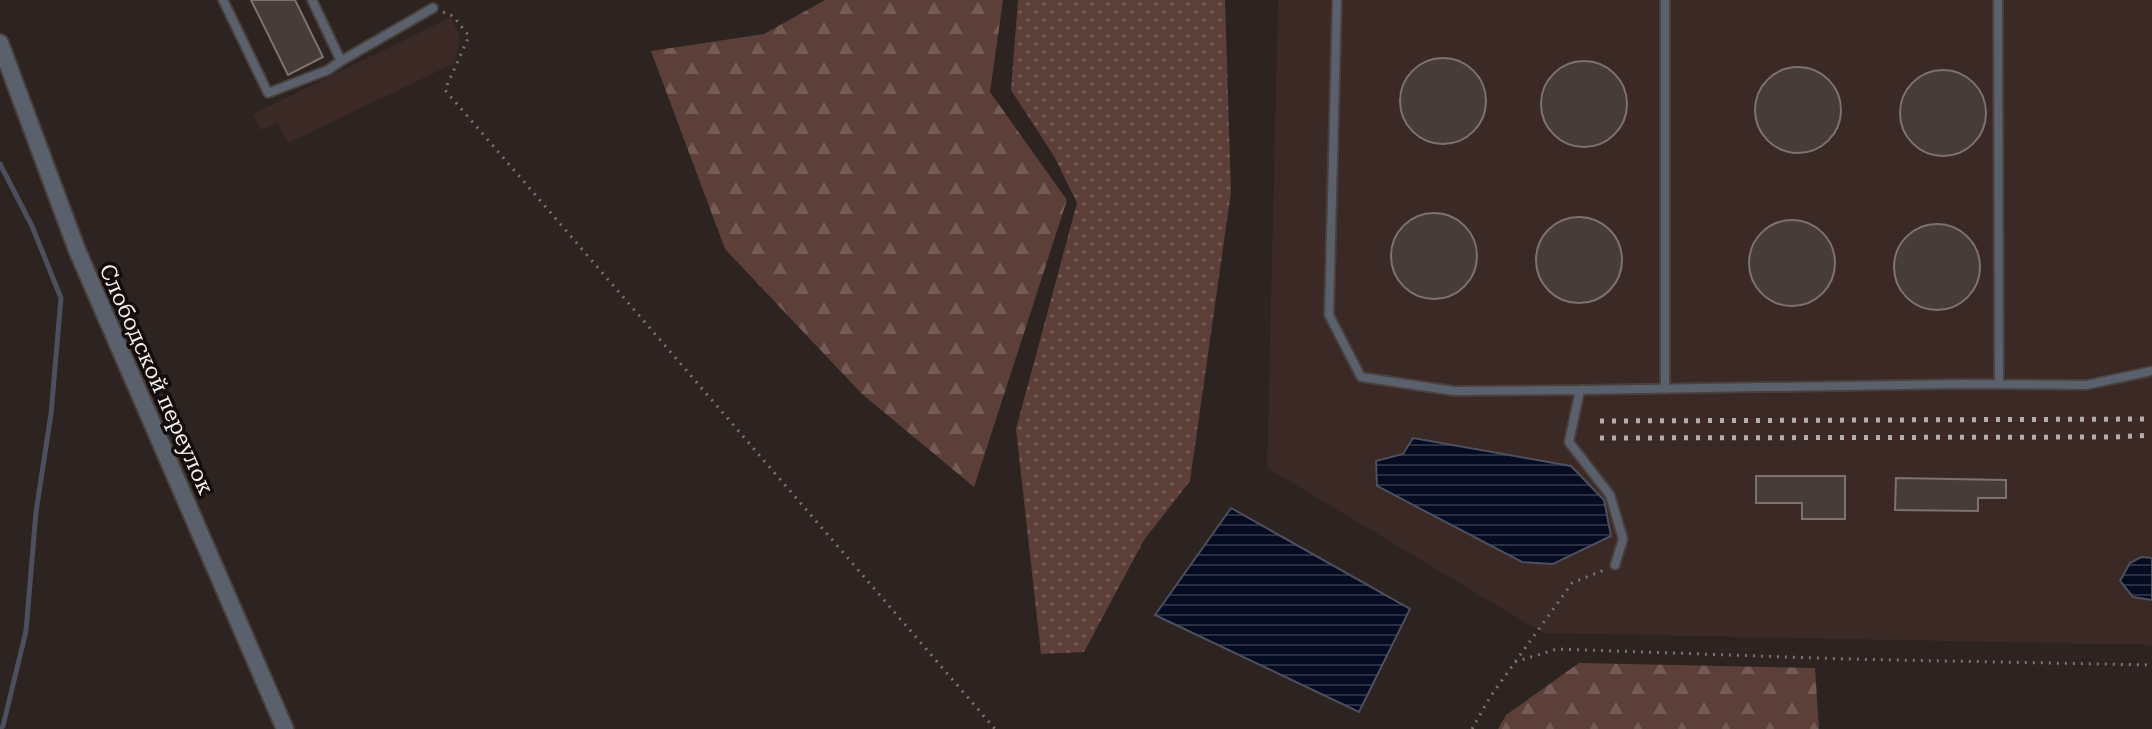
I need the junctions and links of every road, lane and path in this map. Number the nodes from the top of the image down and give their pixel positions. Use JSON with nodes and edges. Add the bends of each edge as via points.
{"nodes":[{"id":1,"x":223,"y":0,"type":"edge"},
{"id":2,"x":312,"y":0,"type":"edge"},
{"id":3,"x":1337,"y":0,"type":"edge"},
{"id":4,"x":1665,"y":0,"type":"edge"},
{"id":5,"x":1998,"y":0,"type":"edge"},
{"id":6,"x":433,"y":8,"type":"joint"},
{"id":7,"x":0,"y":43,"type":"edge"},
{"id":8,"x":341,"y":61,"type":"junction"},
{"id":9,"x":2152,"y":371,"type":"edge"},
{"id":10,"x":1999,"y":384,"type":"junction"},
{"id":11,"x":1665,"y":389,"type":"junction"},
{"id":12,"x":1580,"y":390,"type":"junction"},
{"id":13,"x":1615,"y":565,"type":"joint"},
{"id":14,"x":1515,"y":662,"type":"junction"},
{"id":15,"x":2152,"y":665,"type":"edge"},
{"id":16,"x":285,"y":729,"type":"edge"},
{"id":17,"x":995,"y":729,"type":"edge"},
{"id":18,"x":1472,"y":729,"type":"edge"}],
"edges":[{"from":1,"to":8,"type":"lane","via":[[268,93]]},
{"from":2,"to":8,"type":"lane"},
{"from":3,"to":12,"type":"lane","via":[[1329,315],[1361,377],[1454,391]]},
{"from":4,"to":11,"type":"lane"},
{"from":5,"to":10,"type":"lane"},
{"from":6,"to":8,"type":"lane"},
{"from":6,"to":17,"type":"path","via":[[453,16],[469,36],[445,90]]},
{"from":7,"to":16,"type":"street","name":"Слободской переулок","via":[[77,250]]},
{"from":9,"to":10,"type":"lane","via":[[2086,385]]},
{"from":10,"to":11,"type":"lane"},
{"from":11,"to":12,"type":"lane"},
{"from":12,"to":13,"type":"lane","via":[[1569,442],[1610,495],[1623,539]]},
{"from":13,"to":14,"type":"path","via":[[1572,583]]},
{"from":14,"to":15,"type":"path","via":[[1557,649]]},
{"from":14,"to":18,"type":"path"}]}
